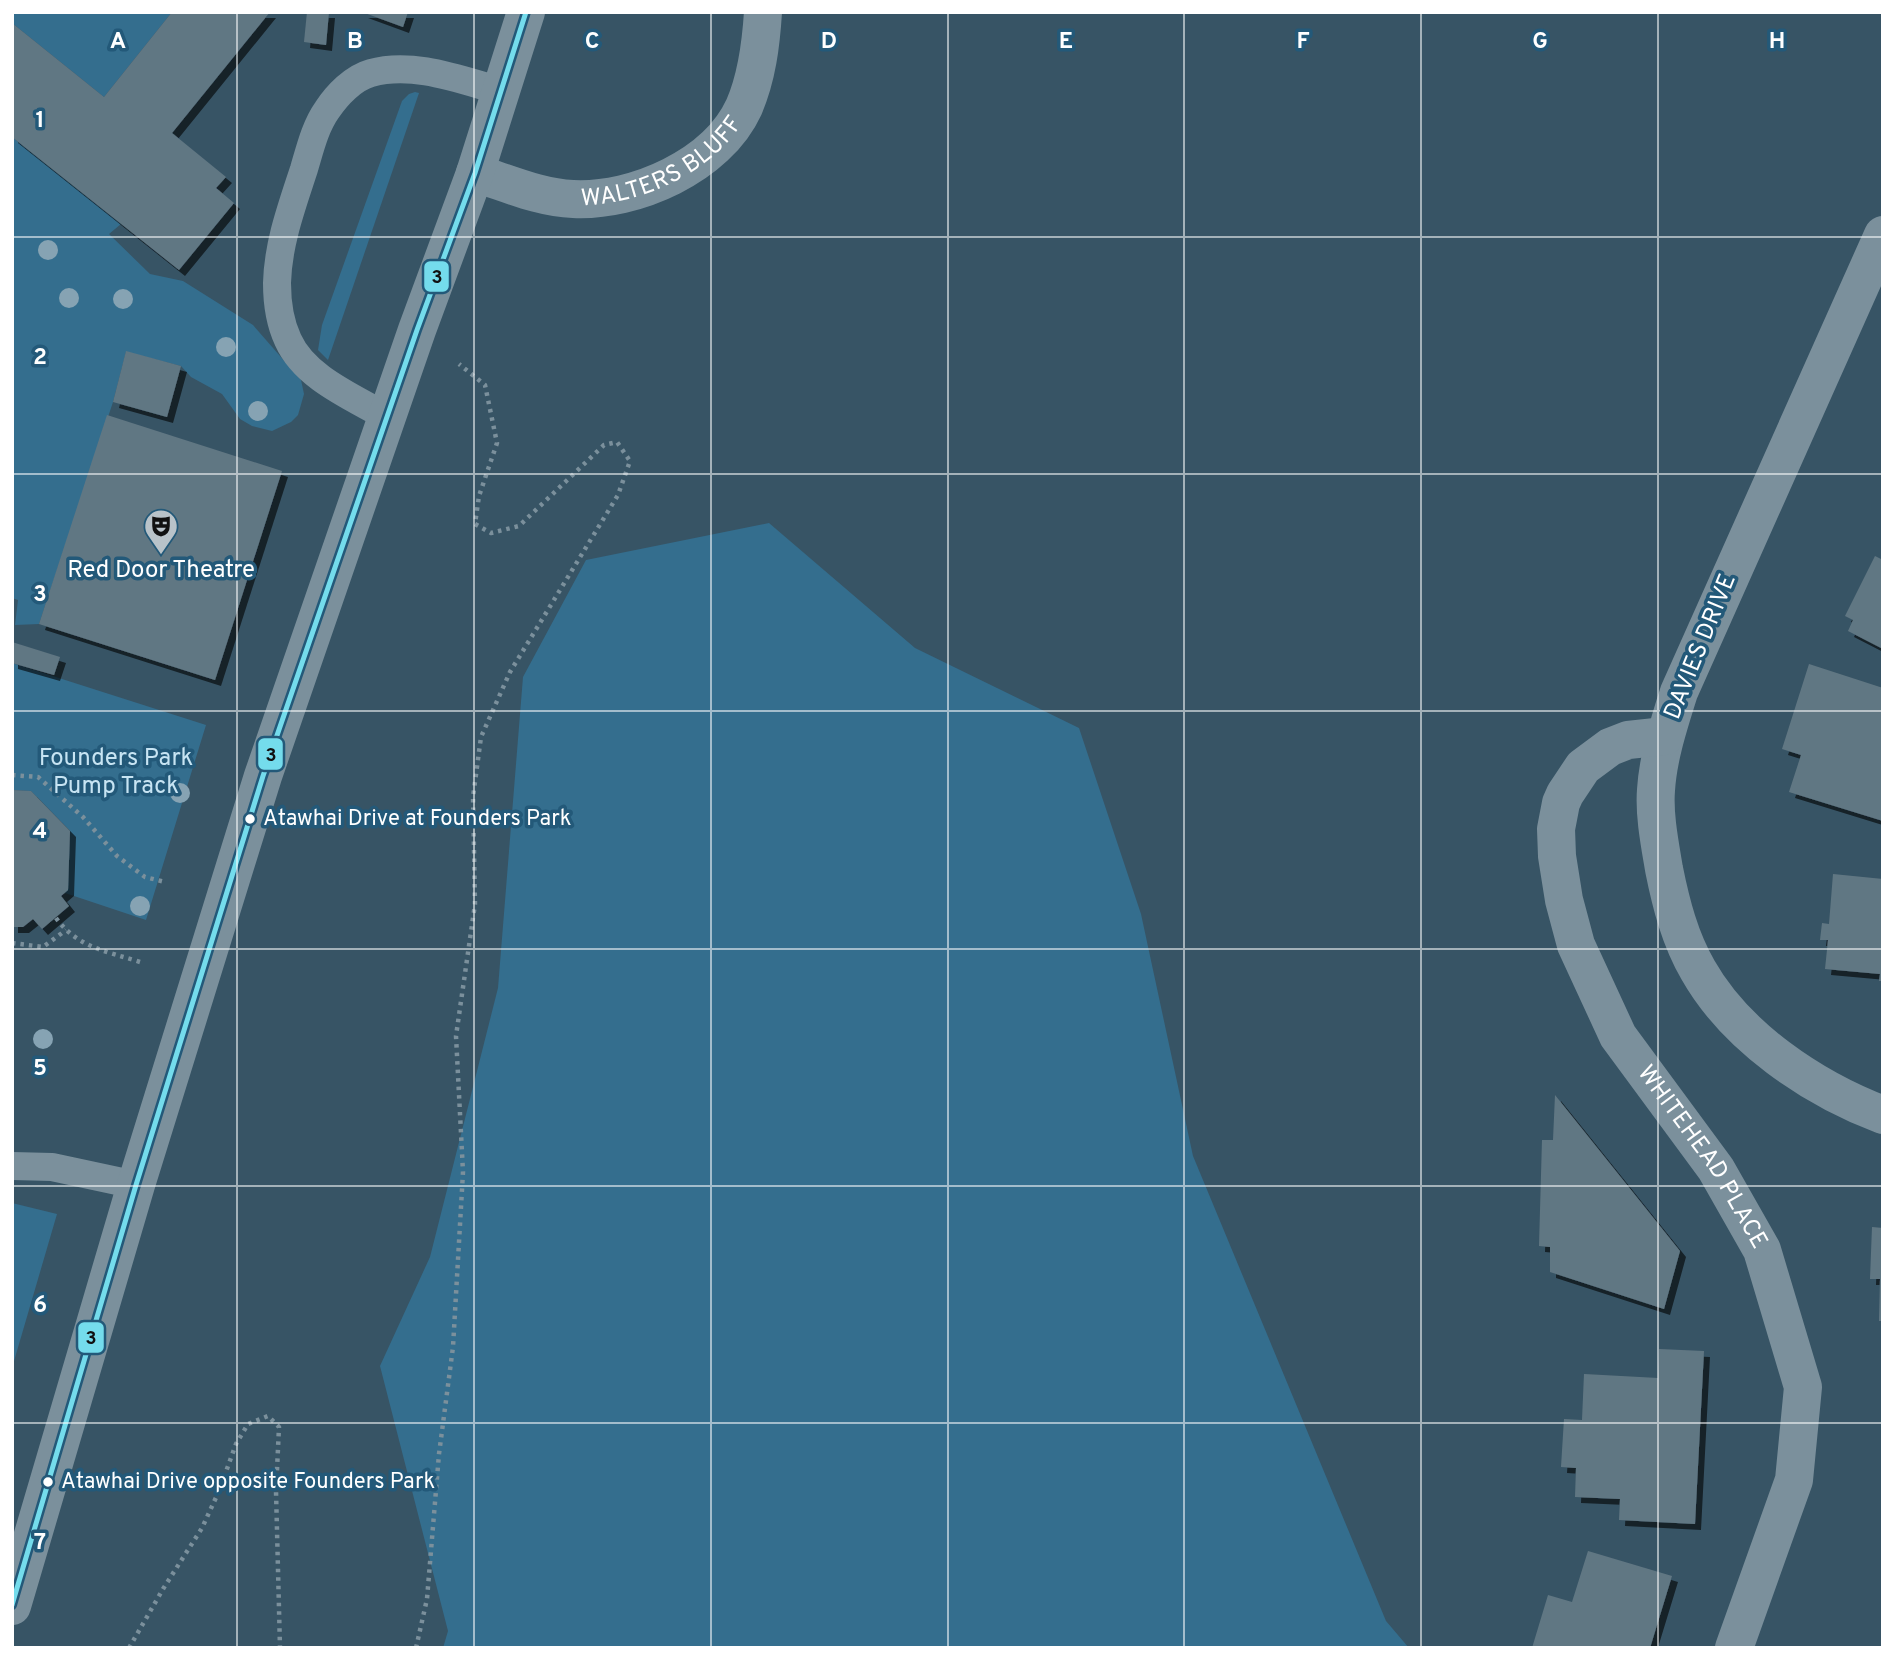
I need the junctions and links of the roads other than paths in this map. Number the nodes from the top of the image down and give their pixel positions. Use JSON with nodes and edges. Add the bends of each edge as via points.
{"nodes":[{"id":1,"x":526,"y":12,"type":"edge"},
{"id":2,"x":763,"y":12,"type":"edge"},
{"id":3,"x":502,"y":91,"type":"junction"},
{"id":4,"x":475,"y":173,"type":"junction"},
{"id":5,"x":1883,"y":235,"type":"edge"},
{"id":6,"x":387,"y":416,"type":"junction"},
{"id":7,"x":1665,"y":736,"type":"junction"},
{"id":8,"x":1883,"y":1115,"type":"edge"},
{"id":9,"x":12,"y":1166,"type":"edge"},
{"id":10,"x":136,"y":1185,"type":"junction"},
{"id":11,"x":12,"y":1606,"type":"edge"},
{"id":12,"x":1734,"y":1648,"type":"edge"}],
"edges":[{"from":1,"to":3,"type":"street"},
{"from":2,"to":4,"type":"street","name":"WALTERS BLUFF","via":[[755,78],[743,109],[690,167],[657,184],[616,196],[573,200],[536,194]]},
{"from":3,"to":4,"type":"street"},
{"from":3,"to":6,"type":"lane","via":[[436,73],[400,69],[369,74],[339,96],[316,131],[281,243],[277,282],[282,322],[298,357],[311,371]]},
{"from":4,"to":6,"type":"street"},
{"from":5,"to":7,"type":"street","name":"DAVIES DRIVE","via":[[1679,692]]},
{"from":6,"to":10,"type":"street","via":[[263,776]]},
{"from":7,"to":8,"type":"street","name":"DAVIES DRIVE","via":[[1656,792],[1660,849],[1680,930],[1698,970],[1723,1006],[1763,1045],[1808,1080]]},
{"from":7,"to":12,"type":"street","name":"WHITEHEAD PLACE","via":[[1628,740],[1583,767],[1562,803],[1556,856],[1576,945],[1618,1036],[1716,1170],[1762,1250],[1803,1387],[1794,1480]]},
{"from":9,"to":10,"type":"lane","via":[[52,1167]]},
{"from":10,"to":11,"type":"street"}]}
